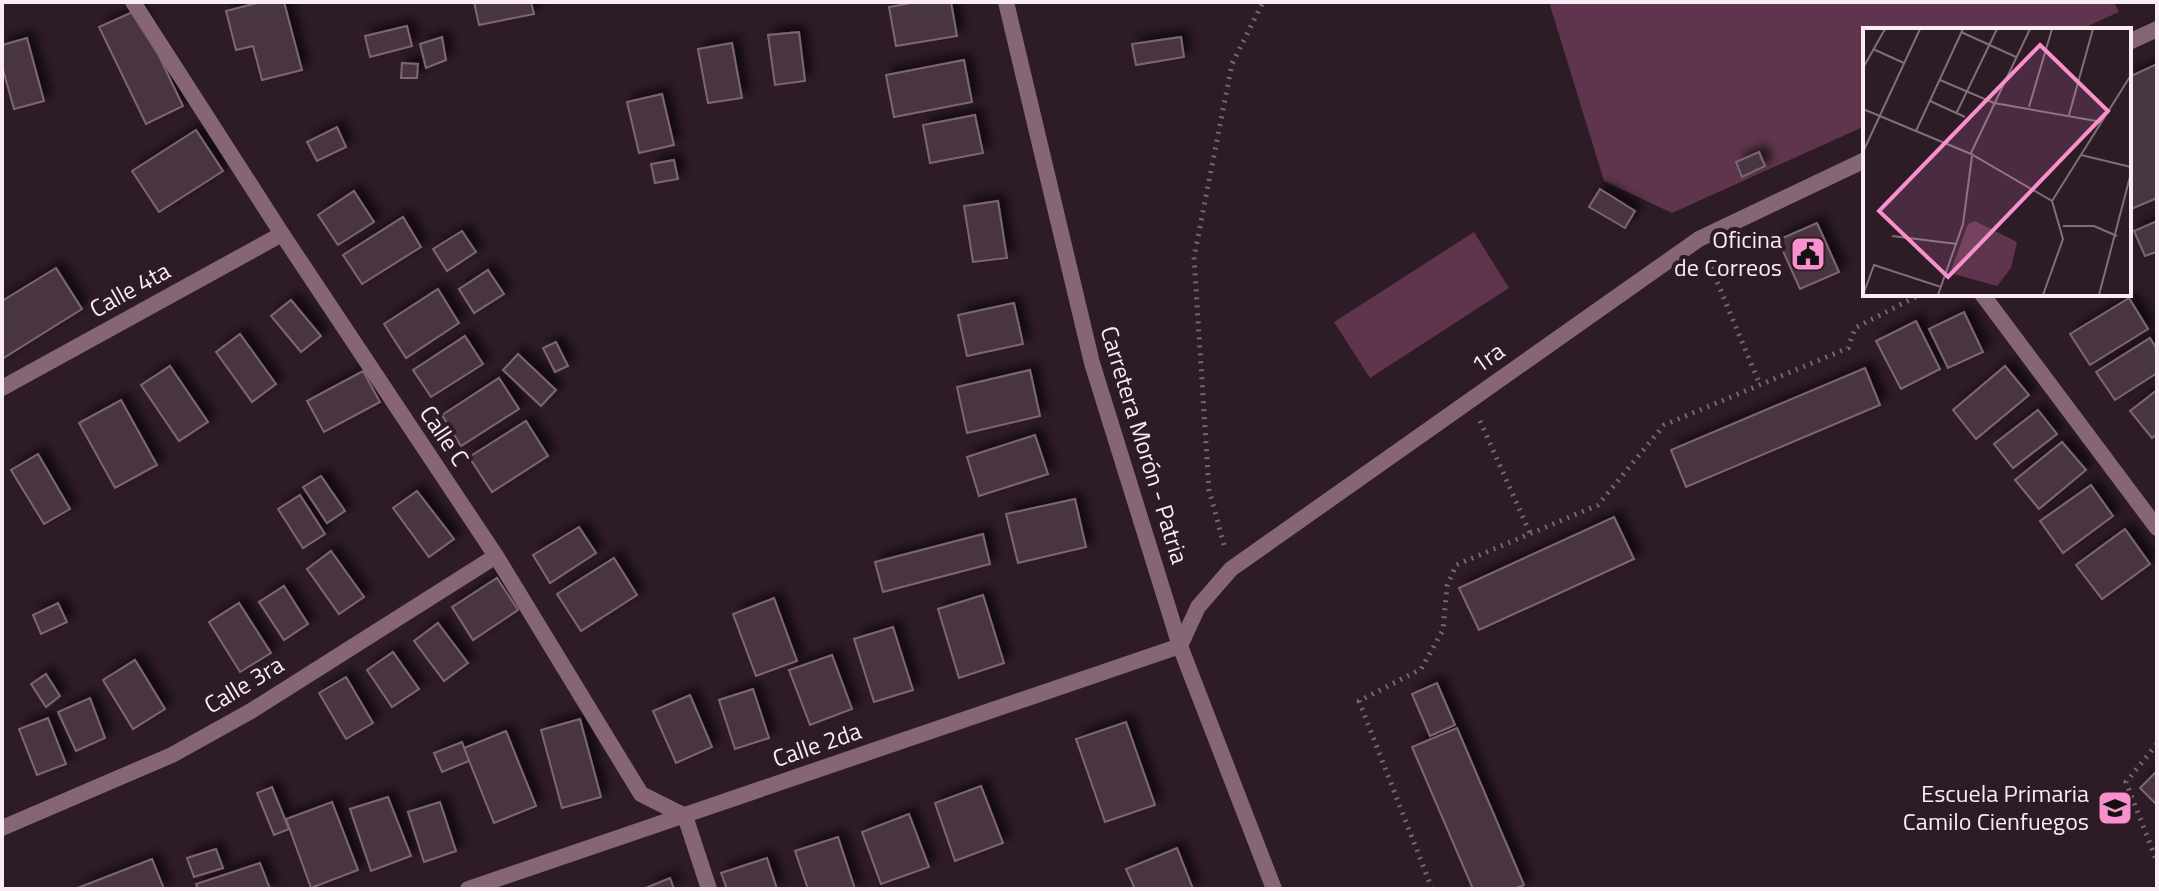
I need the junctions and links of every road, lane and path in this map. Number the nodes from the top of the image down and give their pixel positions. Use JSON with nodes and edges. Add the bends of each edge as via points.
{"nodes":[{"id":1,"x":133,"y":2,"type":"edge"},
{"id":2,"x":1006,"y":2,"type":"edge"},
{"id":3,"x":1263,"y":2,"type":"edge"},
{"id":4,"x":2157,"y":29,"type":"edge"},
{"id":5,"x":2131,"y":41,"type":"edge"},
{"id":6,"x":1863,"y":161,"type":"edge"},
{"id":7,"x":282,"y":234,"type":"junction"},
{"id":8,"x":1699,"y":239,"type":"junction"},
{"id":9,"x":1917,"y":296,"type":"edge"},
{"id":10,"x":1983,"y":296,"type":"edge"},
{"id":11,"x":1760,"y":385,"type":"junction"},
{"id":12,"x":2,"y":388,"type":"edge"},
{"id":13,"x":1470,"y":400,"type":"junction"},
{"id":14,"x":2157,"y":528,"type":"edge"},
{"id":15,"x":1530,"y":533,"type":"junction"},
{"id":16,"x":496,"y":556,"type":"junction"},
{"id":17,"x":1231,"y":569,"type":"junction"},
{"id":18,"x":1180,"y":646,"type":"junction"},
{"id":19,"x":2157,"y":744,"type":"edge"},
{"id":20,"x":685,"y":816,"type":"junction"},
{"id":21,"x":2,"y":828,"type":"edge"},
{"id":22,"x":2157,"y":862,"type":"edge"},
{"id":23,"x":468,"y":889,"type":"edge"},
{"id":24,"x":709,"y":889,"type":"edge"},
{"id":25,"x":1274,"y":889,"type":"edge"},
{"id":26,"x":1432,"y":889,"type":"edge"}],
"edges":[{"from":1,"to":7,"type":"street","name":"Calle C"},
{"from":2,"to":18,"type":"street","name":"Carretera Morón - Patria","via":[[1092,363]]},
{"from":3,"to":17,"type":"path","via":[[1232,64],[1194,257],[1209,490]]},
{"from":4,"to":5,"type":"street"},
{"from":6,"to":8,"type":"street","name":"1ra"},
{"from":7,"to":12,"type":"street","name":"Calle 4ta"},
{"from":7,"to":16,"type":"street","name":"Calle C"},
{"from":8,"to":11,"type":"path"},
{"from":8,"to":13,"type":"street","name":"1ra"},
{"from":9,"to":11,"type":"path","via":[[1855,328],[1848,348]]},
{"from":10,"to":14,"type":"street"},
{"from":11,"to":15,"type":"path","via":[[1664,425],[1598,505]]},
{"from":13,"to":15,"type":"path"},
{"from":13,"to":17,"type":"street","name":"1ra"},
{"from":15,"to":26,"type":"path","via":[[1456,565],[1447,586],[1443,630],[1421,669],[1359,701]]},
{"from":16,"to":20,"type":"street","name":"Calle C","via":[[641,794]]},
{"from":16,"to":21,"type":"street","name":"Calle 3ra","via":[[172,755]]},
{"from":17,"to":18,"type":"street","name":"1ra","via":[[1198,607]]},
{"from":18,"to":20,"type":"street","name":"Calle 2da"},
{"from":18,"to":25,"type":"street","name":"Carretera Morón - Patria"},
{"from":19,"to":22,"type":"path","via":[[2126,782]]},
{"from":20,"to":23,"type":"street","name":"Calle 2da"},
{"from":20,"to":24,"type":"street"}]}
